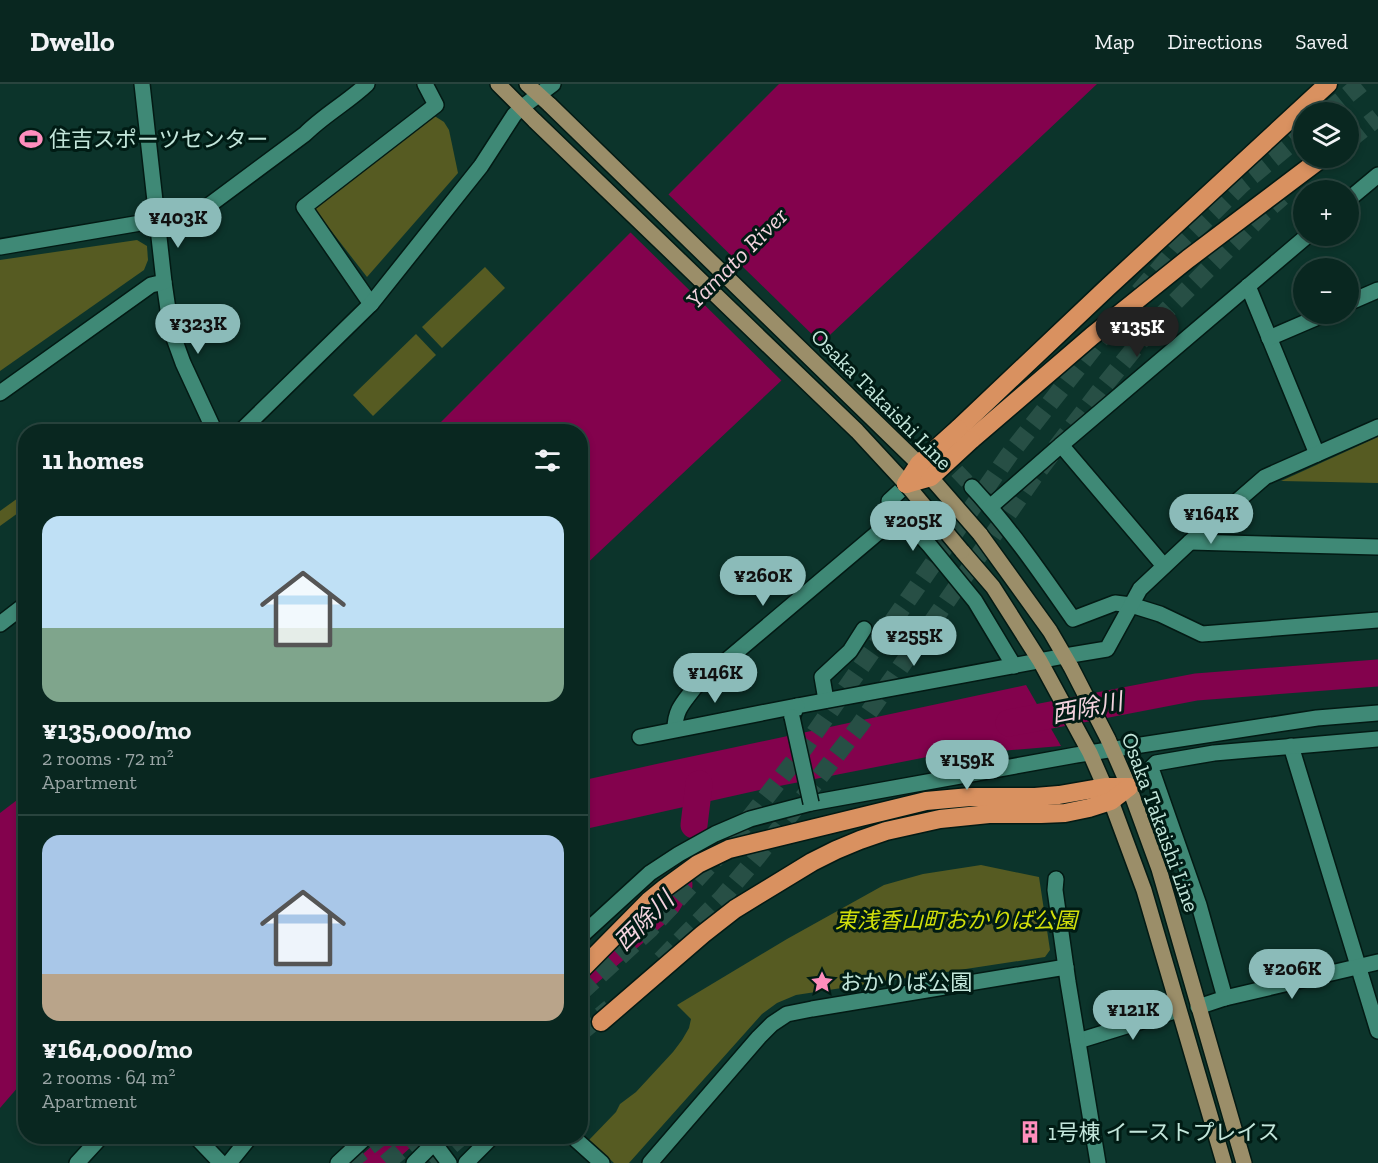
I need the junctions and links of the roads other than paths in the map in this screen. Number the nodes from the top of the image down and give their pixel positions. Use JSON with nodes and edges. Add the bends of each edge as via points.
{"nodes":[{"id":1,"x":142,"y":84,"type":"edge"},
{"id":2,"x":367,"y":84,"type":"edge"},
{"id":3,"x":425,"y":84,"type":"edge"},
{"id":4,"x":527,"y":84,"type":"edge"},
{"id":5,"x":553,"y":84,"type":"edge"},
{"id":6,"x":1328,"y":84,"type":"edge"},
{"id":7,"x":502,"y":88,"type":"edge"},
{"id":8,"x":544,"y":100,"type":"junction"},
{"id":9,"x":521,"y":108,"type":"junction"},
{"id":10,"x":1308,"y":168,"type":"edge"},
{"id":11,"x":1378,"y":175,"type":"edge"},
{"id":12,"x":1359,"y":191,"type":"edge"},
{"id":13,"x":158,"y":220,"type":"junction"},
{"id":14,"x":1295,"y":246,"type":"edge"},
{"id":15,"x":0,"y":247,"type":"edge"},
{"id":16,"x":164,"y":282,"type":"junction"},
{"id":17,"x":1248,"y":286,"type":"junction"},
{"id":18,"x":1378,"y":290,"type":"edge"},
{"id":19,"x":1359,"y":298,"type":"edge"},
{"id":20,"x":371,"y":304,"type":"junction"},
{"id":21,"x":1302,"y":324,"type":"edge"},
{"id":22,"x":1269,"y":338,"type":"junction"},
{"id":23,"x":0,"y":393,"type":"edge"},
{"id":24,"x":211,"y":424,"type":"edge"},
{"id":25,"x":248,"y":424,"type":"edge"},
{"id":26,"x":1378,"y":427,"type":"edge"},
{"id":27,"x":965,"y":434,"type":"junction"},
{"id":28,"x":1061,"y":445,"type":"junction"},
{"id":29,"x":941,"y":454,"type":"dead end"},
{"id":30,"x":1317,"y":454,"type":"junction"},
{"id":31,"x":925,"y":470,"type":"junction"},
{"id":32,"x":906,"y":484,"type":"junction"},
{"id":33,"x":972,"y":487,"type":"tunnel mouth"},
{"id":34,"x":990,"y":507,"type":"junction"},
{"id":35,"x":901,"y":513,"type":"junction"},
{"id":36,"x":1190,"y":542,"type":"junction"},
{"id":37,"x":1378,"y":547,"type":"edge"},
{"id":38,"x":1164,"y":566,"type":"junction"},
{"id":39,"x":1131,"y":605,"type":"junction"},
{"id":40,"x":18,"y":610,"type":"edge"},
{"id":41,"x":1378,"y":620,"type":"edge"},
{"id":42,"x":0,"y":624,"type":"edge"},
{"id":43,"x":864,"y":630,"type":"dead end"},
{"id":44,"x":1068,"y":661,"type":"junction"},
{"id":45,"x":1014,"y":666,"type":"junction"},
{"id":46,"x":1043,"y":666,"type":"junction"},
{"id":47,"x":826,"y":700,"type":"junction"},
{"id":48,"x":795,"y":711,"type":"junction"},
{"id":49,"x":1378,"y":713,"type":"edge"},
{"id":50,"x":675,"y":729,"type":"junction"},
{"id":51,"x":640,"y":737,"type":"dead end"},
{"id":52,"x":1378,"y":739,"type":"edge"},
{"id":53,"x":1111,"y":744,"type":"junction"},
{"id":54,"x":1291,"y":746,"type":"junction"},
{"id":55,"x":1088,"y":748,"type":"junction"},
{"id":56,"x":1129,"y":787,"type":"junction"},
{"id":57,"x":1108,"y":794,"type":"junction"},
{"id":58,"x":811,"y":803,"type":"junction"},
{"id":59,"x":1056,"y":879,"type":"dead end"},
{"id":60,"x":588,"y":930,"type":"edge"},
{"id":61,"x":588,"y":962,"type":"edge"},
{"id":62,"x":1378,"y":962,"type":"edge"},
{"id":63,"x":1066,"y":967,"type":"junction"},
{"id":64,"x":1358,"y":967,"type":"junction"},
{"id":65,"x":1225,"y":998,"type":"junction"},
{"id":66,"x":1198,"y":1007,"type":"junction"},
{"id":67,"x":1178,"y":1010,"type":"junction"},
{"id":68,"x":601,"y":1022,"type":"tunnel mouth"},
{"id":69,"x":1378,"y":1031,"type":"edge"},
{"id":70,"x":1078,"y":1041,"type":"junction"},
{"id":71,"x":96,"y":1144,"type":"edge"},
{"id":72,"x":203,"y":1144,"type":"edge"},
{"id":73,"x":244,"y":1144,"type":"edge"},
{"id":74,"x":358,"y":1144,"type":"edge"},
{"id":75,"x":433,"y":1144,"type":"edge"},
{"id":76,"x":435,"y":1144,"type":"edge"},
{"id":77,"x":485,"y":1144,"type":"edge"},
{"id":78,"x":581,"y":1144,"type":"edge"},
{"id":79,"x":86,"y":1160,"type":"edge"},
{"id":80,"x":221,"y":1163,"type":"edge"},
{"id":81,"x":229,"y":1163,"type":"edge"},
{"id":82,"x":338,"y":1163,"type":"edge"},
{"id":83,"x":414,"y":1163,"type":"edge"},
{"id":84,"x":449,"y":1163,"type":"edge"},
{"id":85,"x":465,"y":1163,"type":"edge"},
{"id":86,"x":602,"y":1163,"type":"edge"},
{"id":87,"x":650,"y":1163,"type":"edge"},
{"id":88,"x":1098,"y":1163,"type":"edge"},
{"id":89,"x":1224,"y":1163,"type":"edge"},
{"id":90,"x":1244,"y":1163,"type":"edge"}],
"edges":[{"from":1,"to":13,"type":"street"},
{"from":2,"to":13,"type":"street","via":[[188,221]]},
{"from":3,"to":20,"type":"street","via":[[436,105],[304,207]]},
{"from":4,"to":8,"type":"main road","name":"Osaka Takaishi Line"},
{"from":5,"to":8,"type":"street"},
{"from":6,"to":27,"type":"highway","via":[[1107,288]]},
{"from":7,"to":9,"type":"main road","name":"Osaka Takaishi Line"},
{"from":8,"to":9,"type":"street"},
{"from":8,"to":31,"type":"main road","name":"Osaka Takaishi Line","bridge":true},
{"from":9,"to":20,"type":"street","via":[[481,166]]},
{"from":9,"to":32,"type":"main road","name":"Osaka Takaishi Line","bridge":true,"via":[[857,431]]},
{"from":10,"to":27,"type":"highway"},
{"from":11,"to":12,"type":"street"},
{"from":13,"to":15,"type":"street"},
{"from":13,"to":16,"type":"street"},
{"from":14,"to":17,"type":"street"},
{"from":16,"to":23,"type":"street","via":[[151,285]]},
{"from":16,"to":24,"type":"street","via":[[171,330]]},
{"from":17,"to":22,"type":"street"},
{"from":17,"to":28,"type":"street"},
{"from":18,"to":19,"type":"street"},
{"from":20,"to":25,"type":"street"},
{"from":21,"to":22,"type":"street"},
{"from":22,"to":30,"type":"street"},
{"from":26,"to":30,"type":"street"},
{"from":27,"to":31,"type":"highway","bridge":true},
{"from":28,"to":34,"type":"street"},
{"from":28,"to":38,"type":"street"},
{"from":29,"to":35,"type":"street","via":[[889,501]]},
{"from":30,"to":36,"type":"street","via":[[1265,477]]},
{"from":31,"to":32,"type":"highway","bridge":true},
{"from":31,"to":44,"type":"main road","name":"Osaka Takaishi Line","bridge":true,"via":[[980,534]]},
{"from":32,"to":46,"type":"main road","name":"Osaka Takaishi Line","bridge":true,"via":[[993,587]]},
{"from":33,"to":34,"type":"street"},
{"from":34,"to":39,"type":"street","via":[[1073,619],[1115,603]]},
{"from":35,"to":45,"type":"street","via":[[975,601]]},
{"from":35,"to":50,"type":"street","via":[[695,687],[679,709]]},
{"from":36,"to":37,"type":"street"},
{"from":36,"to":38,"type":"street"},
{"from":38,"to":39,"type":"street","via":[[1140,589]]},
{"from":39,"to":41,"type":"street","via":[[1203,634]]},
{"from":39,"to":44,"type":"street","via":[[1107,649]]},
{"from":40,"to":42,"type":"street"},
{"from":43,"to":47,"type":"street","via":[[850,651],[822,677]]},
{"from":44,"to":46,"type":"street"},
{"from":44,"to":53,"type":"main road","name":"Osaka Takaishi Line","bridge":true},
{"from":45,"to":46,"type":"street"},
{"from":45,"to":47,"type":"street"},
{"from":46,"to":55,"type":"main road","name":"Osaka Takaishi Line"},
{"from":47,"to":48,"type":"street"},
{"from":48,"to":50,"type":"street"},
{"from":48,"to":58,"type":"street","bridge":true},
{"from":49,"to":53,"type":"street"},
{"from":50,"to":51,"type":"street"},
{"from":52,"to":54,"type":"street"},
{"from":53,"to":55,"type":"street"},
{"from":53,"to":56,"type":"main road","name":"Osaka Takaishi Line"},
{"from":54,"to":64,"type":"street"},
{"from":54,"to":65,"type":"street","via":[[1214,753],[1156,763],[1151,768],[1199,905]]},
{"from":55,"to":57,"type":"main road","name":"Osaka Takaishi Line"},
{"from":55,"to":58,"type":"street"},
{"from":56,"to":57,"type":"highway"},
{"from":56,"to":66,"type":"main road","name":"Osaka Takaishi Line","via":[[1159,869]]},
{"from":57,"to":61,"type":"highway","via":[[926,801],[729,849],[698,864],[665,888]]},
{"from":57,"to":67,"type":"main road","name":"Osaka Takaishi Line","via":[[1144,890]]},
{"from":57,"to":68,"type":"highway","via":[[1089,808],[1065,813],[981,814],[940,819],[886,831],[836,850],[735,909]]},
{"from":58,"to":60,"type":"street","via":[[750,819],[679,854],[650,873]]},
{"from":59,"to":63,"type":"street"},
{"from":62,"to":64,"type":"street"},
{"from":63,"to":70,"type":"street"},
{"from":63,"to":87,"type":"street","via":[[787,1014],[759,1037]]},
{"from":64,"to":65,"type":"street"},
{"from":64,"to":69,"type":"street"},
{"from":65,"to":66,"type":"street"},
{"from":66,"to":90,"type":"main road","name":"Osaka Takaishi Line"},
{"from":67,"to":70,"type":"street"},
{"from":67,"to":89,"type":"main road","name":"Osaka Takaishi Line"},
{"from":70,"to":88,"type":"street"},
{"from":71,"to":79,"type":"street"},
{"from":72,"to":80,"type":"street"},
{"from":73,"to":81,"type":"street"},
{"from":74,"to":82,"type":"street"},
{"from":75,"to":83,"type":"street"},
{"from":76,"to":84,"type":"street"},
{"from":77,"to":85,"type":"street"},
{"from":78,"to":86,"type":"street"}]}
